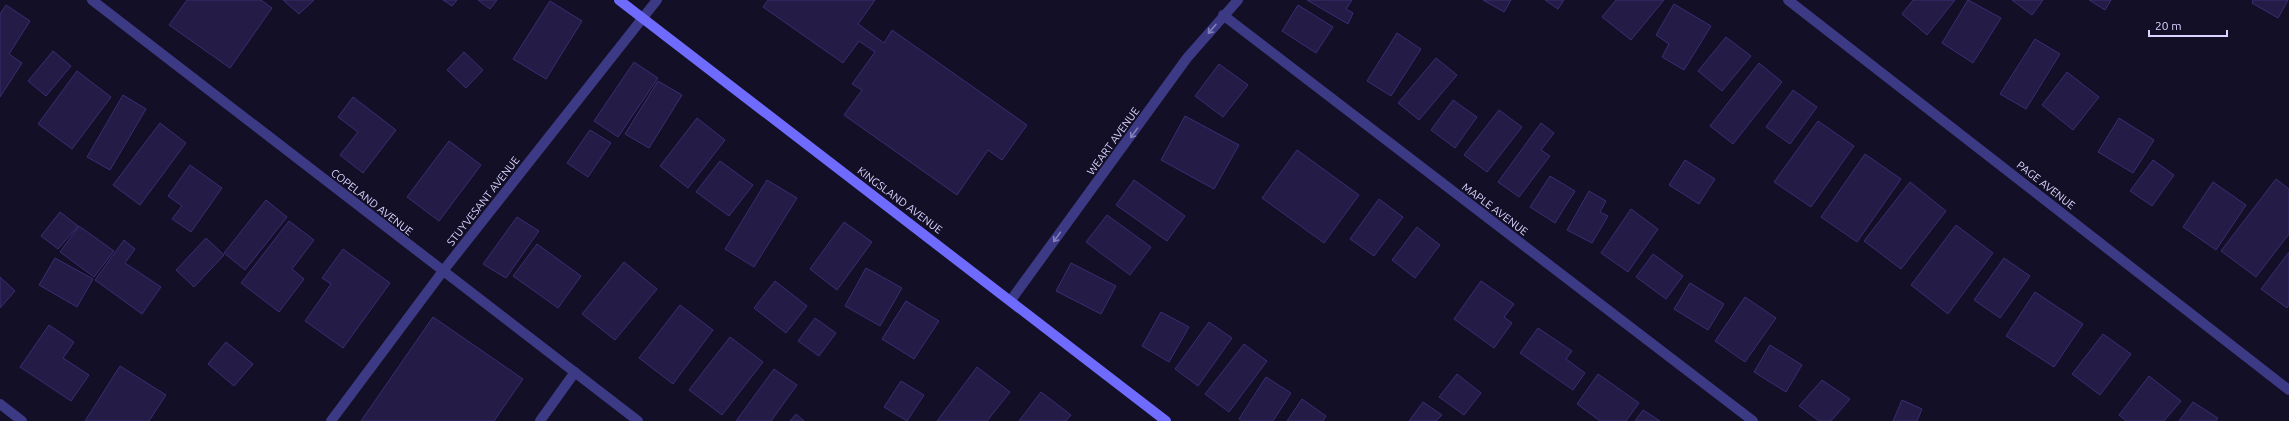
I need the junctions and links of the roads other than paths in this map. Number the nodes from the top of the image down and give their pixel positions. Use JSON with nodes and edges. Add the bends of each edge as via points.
{"nodes":[{"id":1,"x":92,"y":0,"type":"edge"},
{"id":2,"x":619,"y":0,"type":"edge"},
{"id":3,"x":657,"y":0,"type":"edge"},
{"id":4,"x":1238,"y":0,"type":"edge"},
{"id":5,"x":1788,"y":0,"type":"edge"},
{"id":6,"x":1223,"y":15,"type":"junction"},
{"id":7,"x":643,"y":19,"type":"junction"},
{"id":8,"x":442,"y":271,"type":"junction"},
{"id":9,"x":1011,"y":300,"type":"junction"},
{"id":10,"x":575,"y":372,"type":"junction"},
{"id":11,"x":2289,"y":390,"type":"edge"},
{"id":12,"x":0,"y":404,"type":"edge"},
{"id":13,"x":22,"y":421,"type":"edge"},
{"id":14,"x":331,"y":421,"type":"edge"},
{"id":15,"x":540,"y":421,"type":"edge"},
{"id":16,"x":638,"y":421,"type":"edge"},
{"id":17,"x":1166,"y":421,"type":"edge"},
{"id":18,"x":1753,"y":421,"type":"edge"}],
"edges":[{"from":1,"to":8,"type":"street","name":"COPELAND AVENUE"},
{"from":2,"to":7,"type":"main road","name":"KINGSLAND AVENUE"},
{"from":3,"to":7,"type":"street","name":"STUYVESANT AVENUE"},
{"from":4,"to":6,"type":"street","name":"WEART AVENUE"},
{"from":5,"to":11,"type":"street","name":"PAGE AVENUE"},
{"from":6,"to":9,"type":"street","name":"WEART AVENUE","one_way":true,"via":[[1187,58]]},
{"from":6,"to":18,"type":"street","name":"MAPLE AVENUE"},
{"from":7,"to":8,"type":"street","name":"STUYVESANT AVENUE"},
{"from":7,"to":9,"type":"main road","name":"KINGSLAND AVENUE"},
{"from":8,"to":10,"type":"street","name":"COPELAND AVENUE"},
{"from":8,"to":14,"type":"street","name":"STUYVESANT AVENUE"},
{"from":9,"to":17,"type":"main road","name":"KINGSLAND AVENUE"},
{"from":10,"to":15,"type":"street"},
{"from":10,"to":16,"type":"street","name":"COPELAND AVENUE"},
{"from":12,"to":13,"type":"street"}]}
